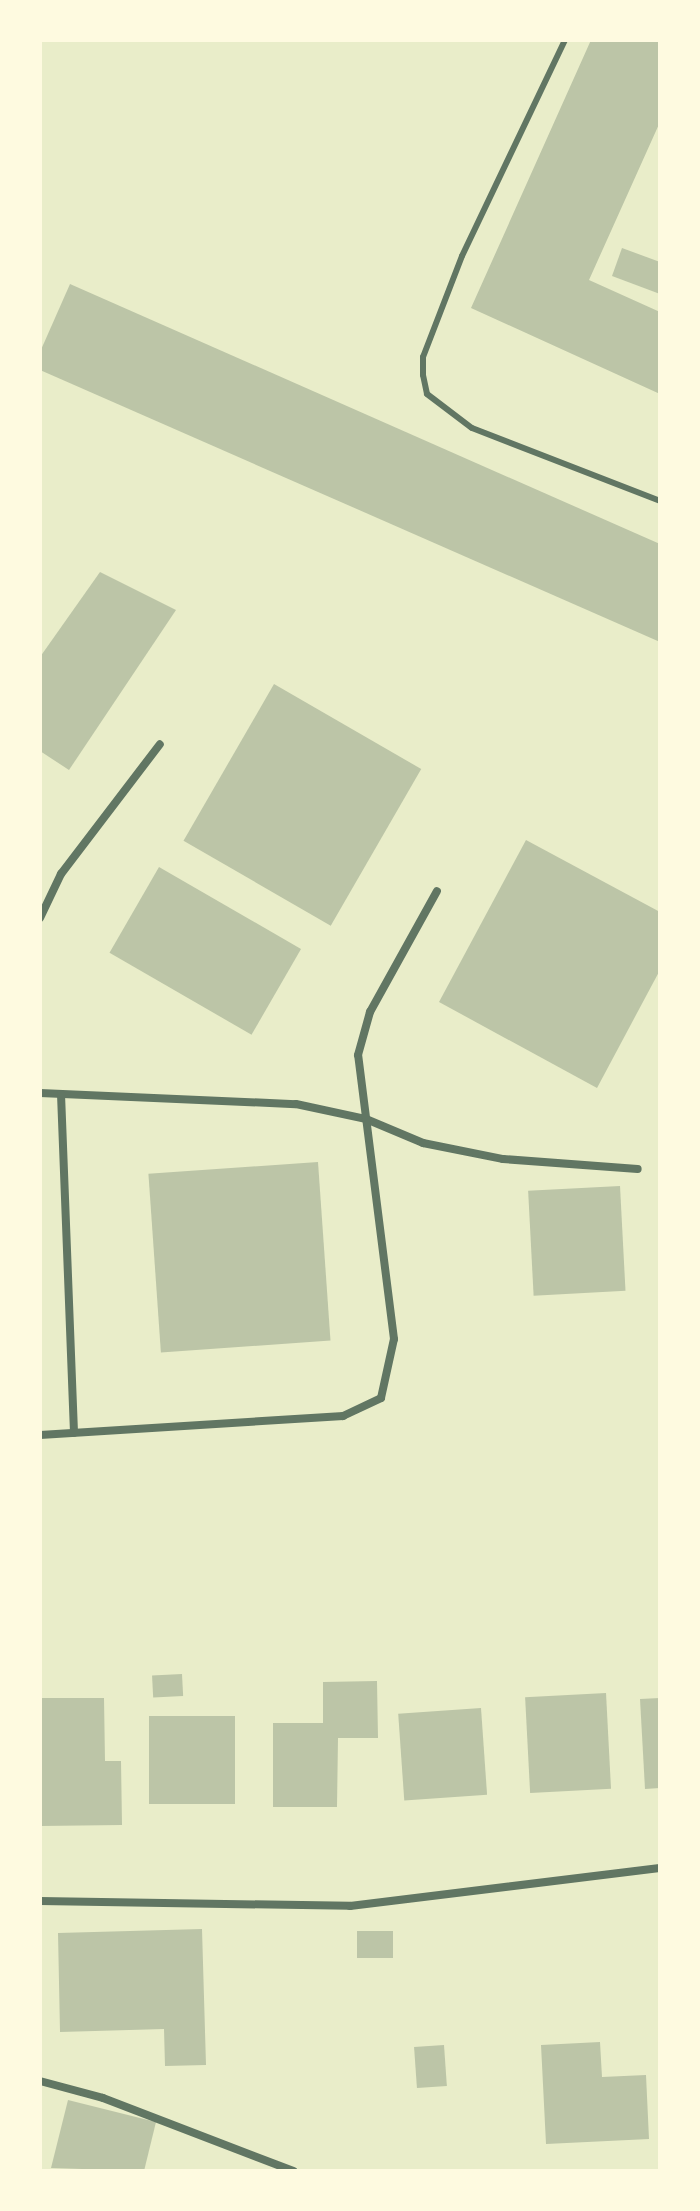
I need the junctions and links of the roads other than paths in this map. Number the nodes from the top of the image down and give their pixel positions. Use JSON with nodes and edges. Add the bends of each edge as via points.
{"nodes":[{"id":1,"x":565,"y":40,"type":"edge"},
{"id":2,"x":660,"y":501,"type":"edge"},
{"id":3,"x":160,"y":744,"type":"dead end"},
{"id":4,"x":437,"y":891,"type":"dead end"},
{"id":5,"x":40,"y":918,"type":"edge"},
{"id":6,"x":40,"y":1093,"type":"edge"},
{"id":7,"x":61,"y":1094,"type":"junction"},
{"id":8,"x":366,"y":1119,"type":"junction"},
{"id":9,"x":638,"y":1169,"type":"dead end"},
{"id":10,"x":74,"y":1433,"type":"junction"},
{"id":11,"x":40,"y":1435,"type":"edge"},
{"id":12,"x":660,"y":1868,"type":"edge"},
{"id":13,"x":40,"y":1901,"type":"edge"},
{"id":14,"x":40,"y":2081,"type":"edge"},
{"id":15,"x":293,"y":2171,"type":"edge"}],
"edges":[{"from":1,"to":2,"type":"lane","via":[[462,256],[423,357],[423,375],[427,394],[472,428]]},
{"from":3,"to":5,"type":"street","via":[[61,874]]},
{"from":4,"to":8,"type":"street","via":[[370,1012],[358,1055]]},
{"from":6,"to":7,"type":"street"},
{"from":7,"to":8,"type":"street","via":[[296,1104]]},
{"from":7,"to":10,"type":"street"},
{"from":8,"to":9,"type":"street","via":[[423,1143],[503,1159]]},
{"from":8,"to":10,"type":"street","via":[[394,1339],[381,1398],[343,1416]]},
{"from":10,"to":11,"type":"street"},
{"from":12,"to":13,"type":"street","via":[[350,1906]]},
{"from":14,"to":15,"type":"street","via":[[103,2098]]}]}
